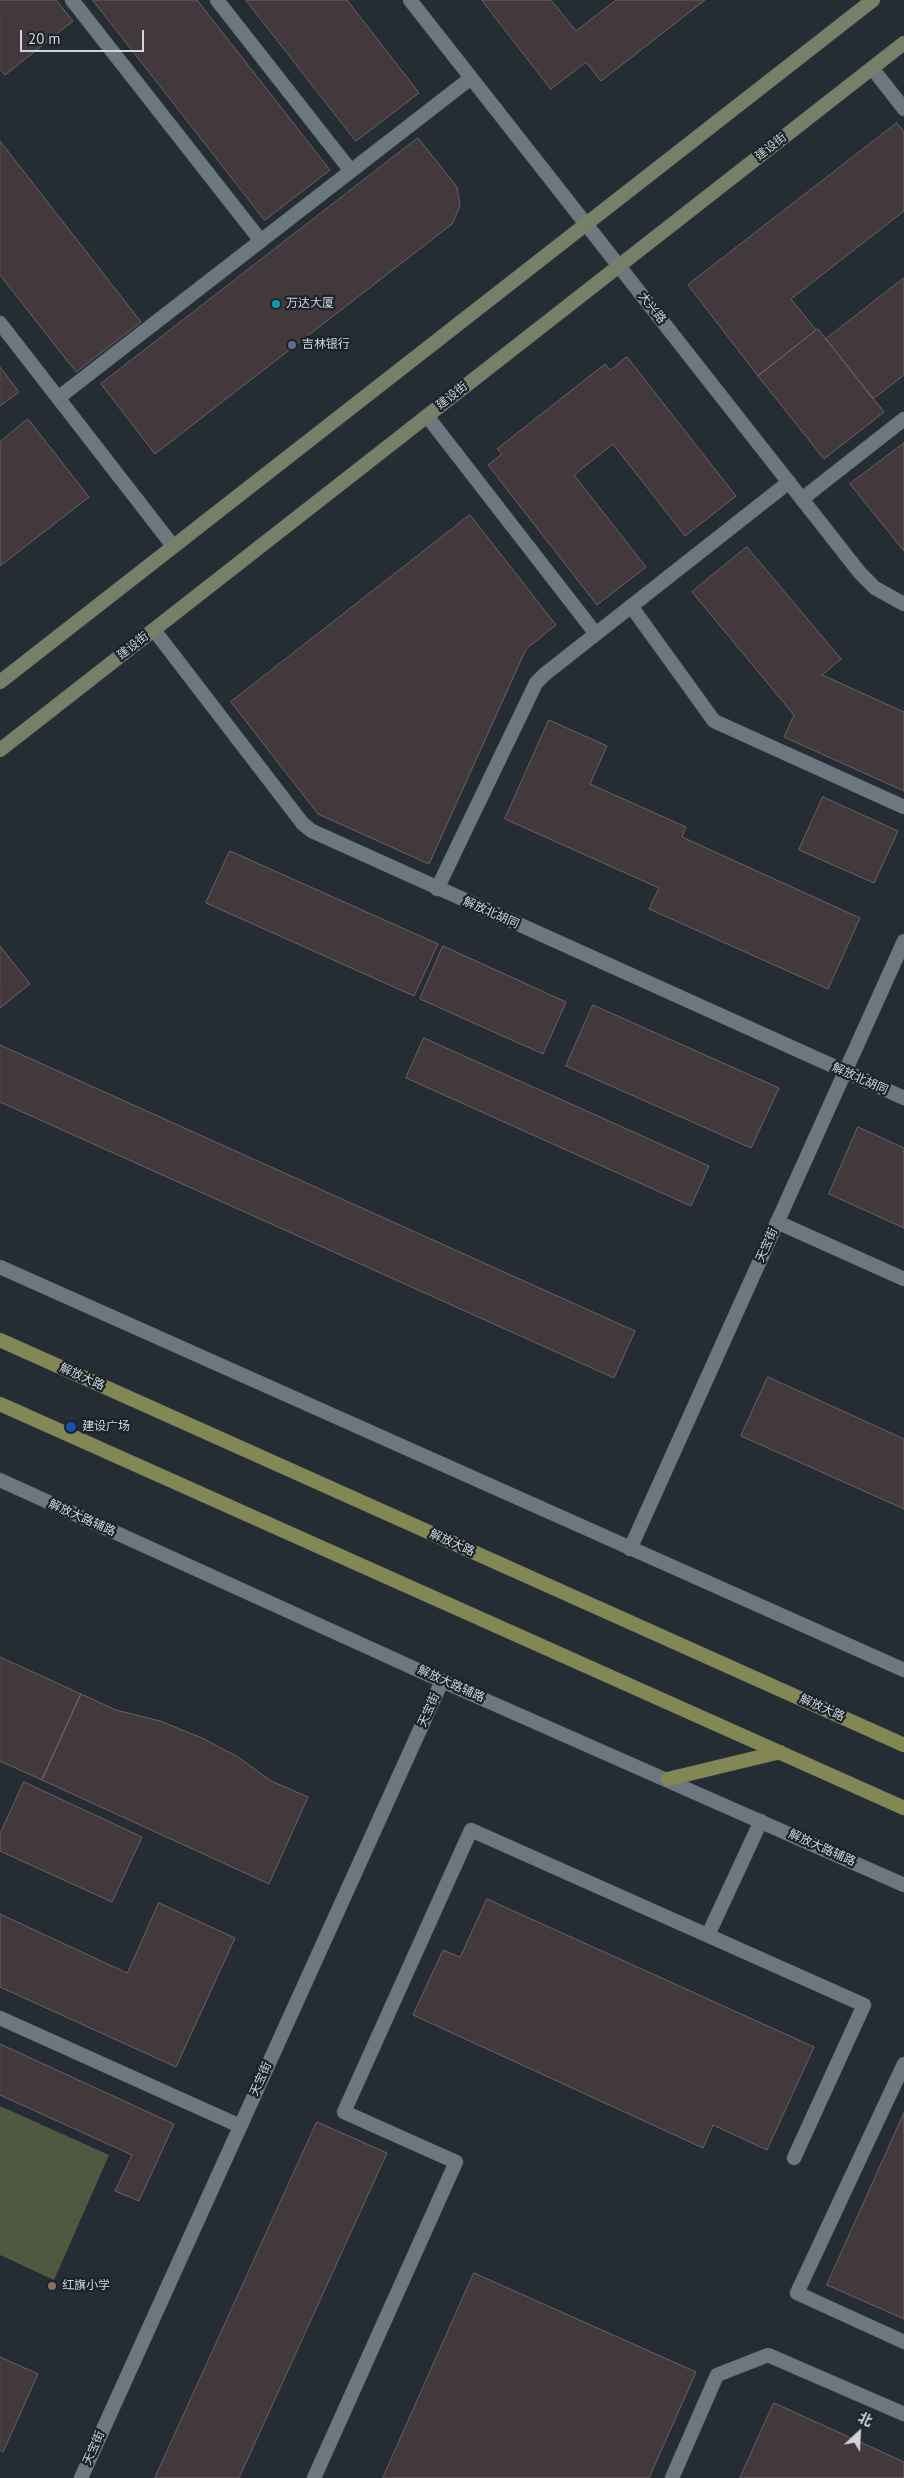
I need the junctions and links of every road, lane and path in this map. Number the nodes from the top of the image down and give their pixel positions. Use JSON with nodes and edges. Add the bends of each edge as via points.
{"nodes":[{"id":1,"x":72,"y":0,"type":"edge"},
{"id":2,"x":217,"y":0,"type":"edge"},
{"id":3,"x":410,"y":0,"type":"edge"},
{"id":4,"x":873,"y":0,"type":"edge"},
{"id":5,"x":904,"y":43,"type":"edge"},
{"id":6,"x":872,"y":68,"type":"junction"},
{"id":7,"x":471,"y":78,"type":"junction"},
{"id":8,"x":904,"y":109,"type":"edge"},
{"id":9,"x":351,"y":171,"type":"junction"},
{"id":10,"x":586,"y":224,"type":"junction"},
{"id":11,"x":261,"y":241,"type":"junction"},
{"id":12,"x":619,"y":266,"type":"junction"},
{"id":13,"x":0,"y":323,"type":"edge"},
{"id":14,"x":58,"y":398,"type":"junction"},
{"id":15,"x":427,"y":416,"type":"junction"},
{"id":16,"x":904,"y":419,"type":"edge"},
{"id":17,"x":789,"y":482,"type":"junction"},
{"id":18,"x":802,"y":498,"type":"junction"},
{"id":19,"x":173,"y":546,"type":"junction"},
{"id":20,"x":904,"y":604,"type":"edge"},
{"id":21,"x":631,"y":606,"type":"junction"},
{"id":22,"x":154,"y":630,"type":"junction"},
{"id":23,"x":596,"y":634,"type":"junction"},
{"id":24,"x":0,"y":682,"type":"edge"},
{"id":25,"x":0,"y":750,"type":"edge"},
{"id":26,"x":904,"y":807,"type":"edge"},
{"id":27,"x":437,"y":889,"type":"junction"},
{"id":28,"x":903,"y":943,"type":"edge"},
{"id":29,"x":845,"y":1072,"type":"junction"},
{"id":30,"x":904,"y":1098,"type":"edge"},
{"id":31,"x":777,"y":1222,"type":"junction"},
{"id":32,"x":0,"y":1267,"type":"edge"},
{"id":33,"x":904,"y":1279,"type":"edge"},
{"id":34,"x":0,"y":1340,"type":"edge"},
{"id":35,"x":0,"y":1404,"type":"edge"},
{"id":36,"x":0,"y":1480,"type":"edge"},
{"id":37,"x":630,"y":1549,"type":"junction"},
{"id":38,"x":904,"y":1670,"type":"edge"},
{"id":39,"x":442,"y":1681,"type":"junction"},
{"id":40,"x":904,"y":1745,"type":"edge"},
{"id":41,"x":780,"y":1752,"type":"junction"},
{"id":42,"x":668,"y":1779,"type":"junction"},
{"id":43,"x":904,"y":1808,"type":"edge"},
{"id":44,"x":761,"y":1821,"type":"junction"},
{"id":45,"x":904,"y":1885,"type":"edge"},
{"id":46,"x":708,"y":1936,"type":"junction"},
{"id":47,"x":0,"y":2018,"type":"edge"},
{"id":48,"x":904,"y":2064,"type":"edge"},
{"id":49,"x":240,"y":2126,"type":"junction"},
{"id":50,"x":794,"y":2158,"type":"dead end"},
{"id":51,"x":904,"y":2342,"type":"edge"},
{"id":52,"x":904,"y":2414,"type":"edge"},
{"id":53,"x":81,"y":2478,"type":"edge"},
{"id":54,"x":314,"y":2478,"type":"edge"},
{"id":55,"x":672,"y":2478,"type":"edge"}],
"edges":[{"from":1,"to":11,"type":"street"},
{"from":2,"to":9,"type":"street"},
{"from":3,"to":7,"type":"street","name":"大兴路"},
{"from":4,"to":10,"type":"main road"},
{"from":5,"to":6,"type":"main road","name":"建设街"},
{"from":6,"to":8,"type":"street"},
{"from":6,"to":12,"type":"main road","name":"建设街"},
{"from":7,"to":9,"type":"street"},
{"from":7,"to":10,"type":"street","name":"大兴路"},
{"from":9,"to":11,"type":"street"},
{"from":10,"to":12,"type":"street","name":"大兴路"},
{"from":10,"to":19,"type":"main road"},
{"from":11,"to":14,"type":"street"},
{"from":12,"to":15,"type":"main road","name":"建设街"},
{"from":12,"to":17,"type":"street","name":"大兴路"},
{"from":13,"to":14,"type":"street"},
{"from":14,"to":19,"type":"street"},
{"from":15,"to":22,"type":"main road","name":"建设街"},
{"from":15,"to":23,"type":"street"},
{"from":16,"to":18,"type":"street"},
{"from":17,"to":18,"type":"street","name":"大兴路"},
{"from":17,"to":21,"type":"street"},
{"from":18,"to":20,"type":"street","name":"大兴路","via":[[870,583]]},
{"from":19,"to":24,"type":"main road"},
{"from":21,"to":23,"type":"street"},
{"from":21,"to":26,"type":"street","via":[[714,721]]},
{"from":22,"to":25,"type":"main road","name":"建设街"},
{"from":22,"to":27,"type":"street","name":"解放北胡同","via":[[303,824],[322,837]]},
{"from":23,"to":27,"type":"street","via":[[536,683]]},
{"from":27,"to":29,"type":"street","name":"解放北胡同"},
{"from":28,"to":29,"type":"street","name":"天宝街"},
{"from":29,"to":30,"type":"street","name":"解放北胡同"},
{"from":29,"to":31,"type":"street","name":"天宝街"},
{"from":31,"to":33,"type":"street"},
{"from":31,"to":37,"type":"street","name":"天宝街"},
{"from":32,"to":37,"type":"street"},
{"from":34,"to":40,"type":"main road","name":"解放大路"},
{"from":35,"to":41,"type":"main road"},
{"from":36,"to":39,"type":"street","name":"解放大路辅路"},
{"from":37,"to":38,"type":"street"},
{"from":39,"to":42,"type":"street","name":"解放大路辅路"},
{"from":39,"to":49,"type":"street","name":"天宝街"},
{"from":41,"to":42,"type":"main road"},
{"from":41,"to":43,"type":"main road"},
{"from":42,"to":44,"type":"street","name":"解放大路辅路"},
{"from":44,"to":45,"type":"street","name":"解放大路辅路"},
{"from":44,"to":46,"type":"street"},
{"from":46,"to":50,"type":"street","via":[[864,2005]]},
{"from":46,"to":54,"type":"street","via":[[471,1830],[344,2112],[456,2162]]},
{"from":47,"to":49,"type":"street"},
{"from":48,"to":51,"type":"street","via":[[797,2293]]},
{"from":49,"to":53,"type":"street","name":"天宝街"},
{"from":52,"to":55,"type":"street","via":[[768,2355],[717,2374]]}]}
